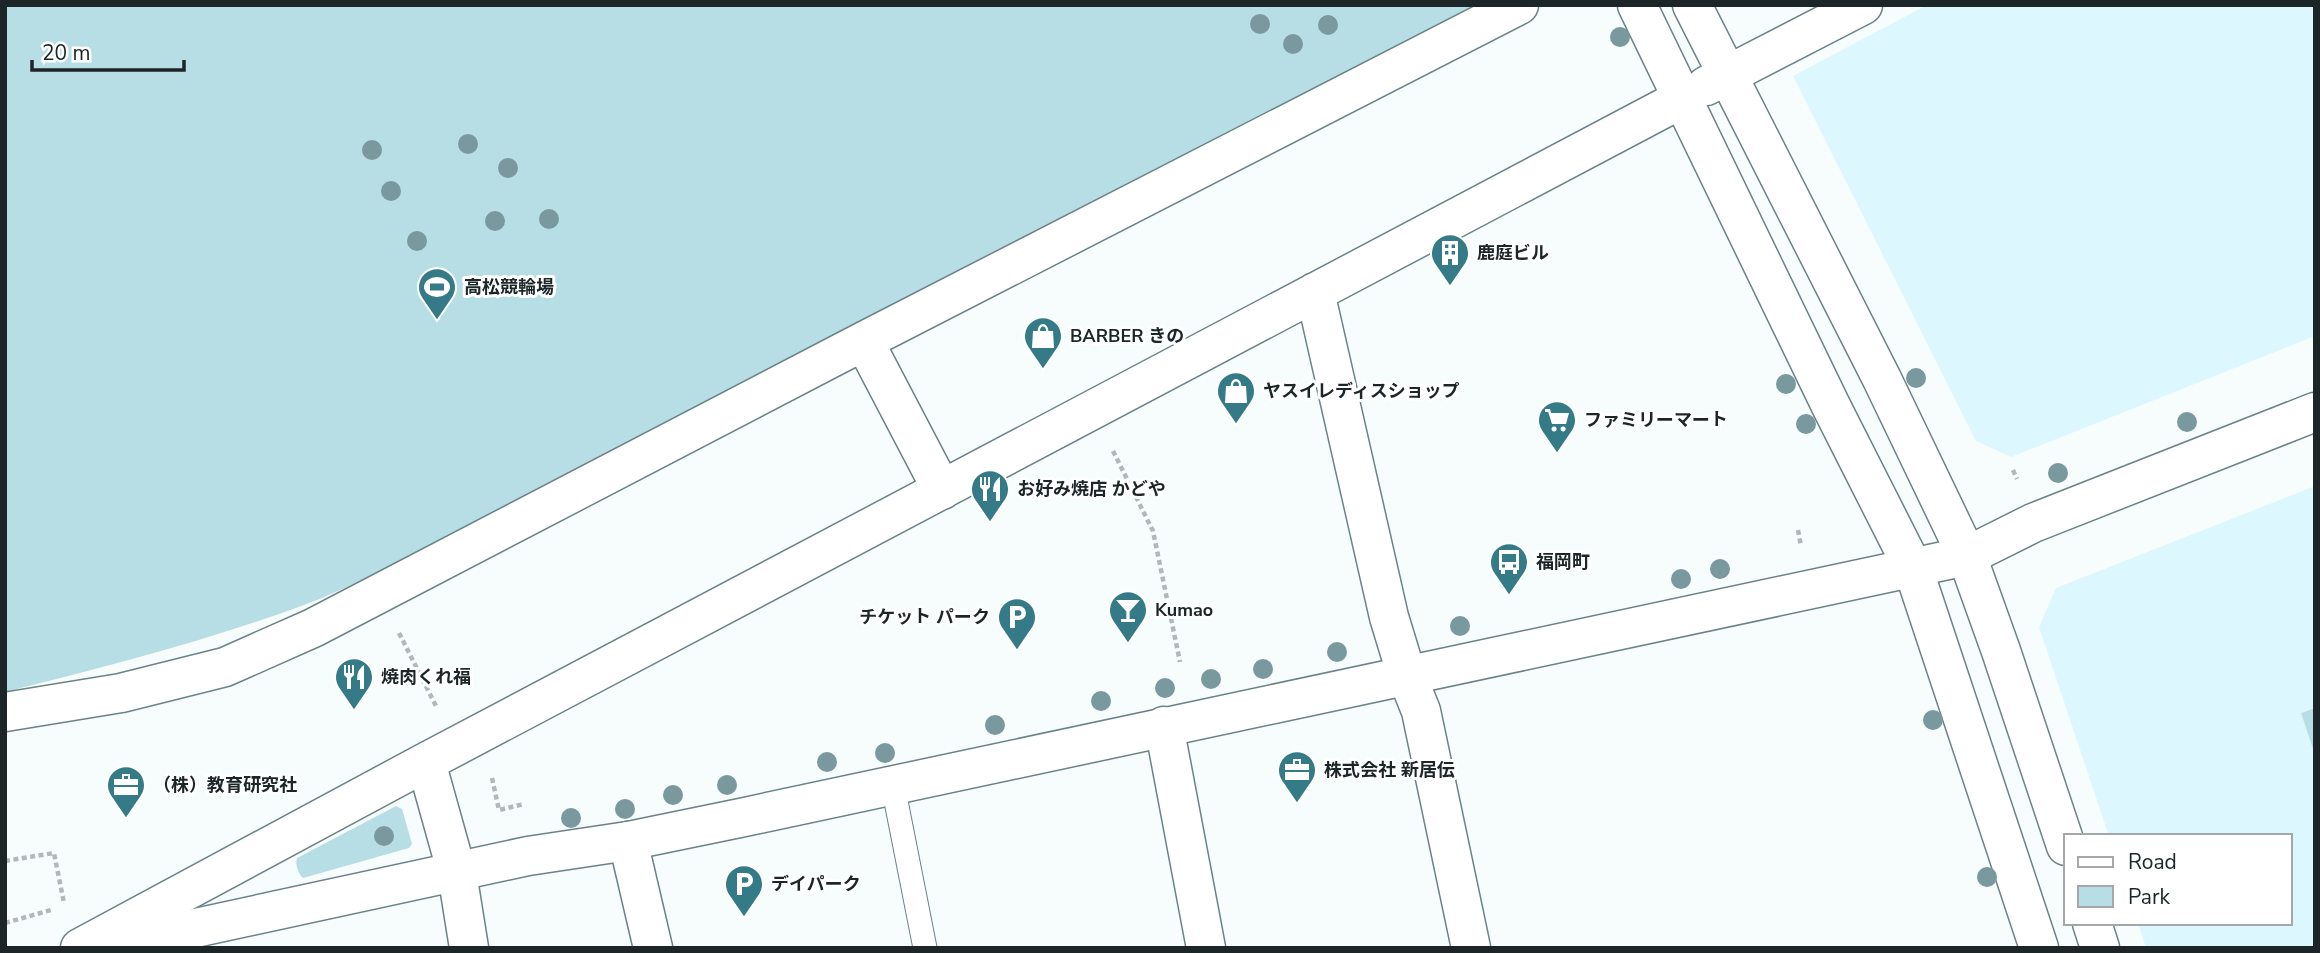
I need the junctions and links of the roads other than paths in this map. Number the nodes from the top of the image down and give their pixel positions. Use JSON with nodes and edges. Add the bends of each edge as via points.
{"nodes":[{"id":1,"x":1519,"y":5,"type":"edge"},
{"id":2,"x":1637,"y":5,"type":"edge"},
{"id":3,"x":1692,"y":5,"type":"edge"},
{"id":4,"x":1863,"y":5,"type":"edge"},
{"id":5,"x":1727,"y":75,"type":"junction"},
{"id":6,"x":1683,"y":98,"type":"junction"},
{"id":7,"x":1315,"y":292,"type":"junction"},
{"id":8,"x":864,"y":341,"type":"junction"},
{"id":9,"x":2315,"y":412,"type":"edge"},
{"id":10,"x":942,"y":490,"type":"junction"},
{"id":11,"x":1967,"y":556,"type":"junction"},
{"id":12,"x":1913,"y":568,"type":"junction"},
{"id":13,"x":1407,"y":676,"type":"junction"},
{"id":14,"x":5,"y":712,"type":"edge"},
{"id":15,"x":1164,"y":726,"type":"junction"},
{"id":16,"x":426,"y":762,"type":"junction"},
{"id":17,"x":893,"y":786,"type":"junction"},
{"id":18,"x":2064,"y":840,"type":"edge"},
{"id":19,"x":628,"y":841,"type":"junction"},
{"id":20,"x":457,"y":873,"type":"junction"},
{"id":21,"x":2093,"y":925,"type":"edge"},
{"id":22,"x":80,"y":948,"type":"edge"},
{"id":23,"x":103,"y":948,"type":"edge"},
{"id":24,"x":469,"y":948,"type":"edge"},
{"id":25,"x":653,"y":948,"type":"edge"},
{"id":26,"x":925,"y":948,"type":"edge"},
{"id":27,"x":1206,"y":948,"type":"edge"},
{"id":28,"x":1471,"y":948,"type":"edge"},
{"id":29,"x":2039,"y":948,"type":"edge"},
{"id":30,"x":2100,"y":948,"type":"edge"}],
"edges":[{"from":1,"to":8,"type":"street"},
{"from":2,"to":6,"type":"street"},
{"from":3,"to":5,"type":"street"},
{"from":4,"to":5,"type":"street"},
{"from":5,"to":6,"type":"street"},
{"from":5,"to":11,"type":"street"},
{"from":6,"to":7,"type":"street"},
{"from":6,"to":12,"type":"street"},
{"from":7,"to":10,"type":"street"},
{"from":7,"to":13,"type":"street","via":[[1389,617]]},
{"from":8,"to":10,"type":"street"},
{"from":8,"to":14,"type":"street","via":[[380,594],[225,667],[121,693]]},
{"from":9,"to":11,"type":"street","via":[[2032,523]]},
{"from":10,"to":16,"type":"street"},
{"from":11,"to":12,"type":"street"},
{"from":11,"to":18,"type":"street"},
{"from":12,"to":13,"type":"street"},
{"from":12,"to":29,"type":"street"},
{"from":13,"to":15,"type":"street"},
{"from":13,"to":28,"type":"street","via":[[1421,711]]},
{"from":15,"to":17,"type":"street"},
{"from":15,"to":27,"type":"street"},
{"from":16,"to":20,"type":"street"},
{"from":16,"to":22,"type":"street"},
{"from":17,"to":19,"type":"street"},
{"from":17,"to":26,"type":"lane"},
{"from":19,"to":20,"type":"street","via":[[528,856]]},
{"from":19,"to":25,"type":"street"},
{"from":20,"to":23,"type":"street"},
{"from":20,"to":24,"type":"street"},
{"from":21,"to":30,"type":"street"}]}
